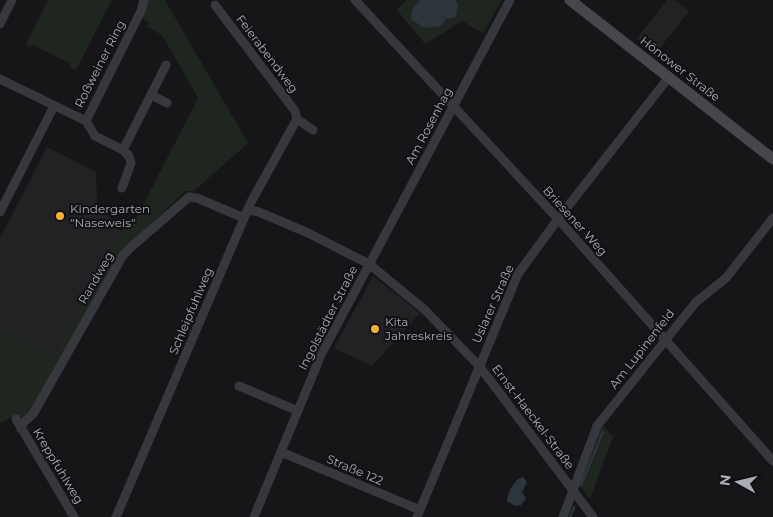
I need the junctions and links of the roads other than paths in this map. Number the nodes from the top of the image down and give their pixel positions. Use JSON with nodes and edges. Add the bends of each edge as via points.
{"nodes":[{"id":1,"x":12,"y":0,"type":"edge"},
{"id":2,"x":144,"y":0,"type":"edge"},
{"id":3,"x":354,"y":0,"type":"edge"},
{"id":4,"x":510,"y":0,"type":"edge"},
{"id":5,"x":570,"y":0,"type":"edge"},
{"id":6,"x":215,"y":6,"type":"dead end"},
{"id":7,"x":0,"y":24,"type":"edge"},
{"id":8,"x":166,"y":65,"type":"dead end"},
{"id":9,"x":669,"y":78,"type":"junction"},
{"id":10,"x":0,"y":79,"type":"edge"},
{"id":11,"x":151,"y":95,"type":"junction"},
{"id":12,"x":167,"y":103,"type":"dead end"},
{"id":13,"x":54,"y":106,"type":"junction"},
{"id":14,"x":454,"y":106,"type":"junction"},
{"id":15,"x":297,"y":119,"type":"junction"},
{"id":16,"x":86,"y":120,"type":"junction"},
{"id":17,"x":314,"y":130,"type":"dead end"},
{"id":18,"x":123,"y":150,"type":"junction"},
{"id":19,"x":773,"y":160,"type":"edge"},
{"id":20,"x":122,"y":188,"type":"dead end"},
{"id":21,"x":0,"y":212,"type":"edge"},
{"id":22,"x":246,"y":214,"type":"junction"},
{"id":23,"x":773,"y":218,"type":"edge"},
{"id":24,"x":558,"y":220,"type":"junction"},
{"id":25,"x":369,"y":264,"type":"junction"},
{"id":26,"x":664,"y":341,"type":"junction"},
{"id":27,"x":480,"y":367,"type":"junction"},
{"id":28,"x":239,"y":386,"type":"dead end"},
{"id":29,"x":298,"y":410,"type":"junction"},
{"id":30,"x":16,"y":419,"type":"dead end"},
{"id":31,"x":21,"y":429,"type":"junction"},
{"id":32,"x":281,"y":452,"type":"junction"},
{"id":33,"x":773,"y":461,"type":"edge"},
{"id":34,"x":573,"y":490,"type":"junction"},
{"id":35,"x":418,"y":514,"type":"edge"},
{"id":36,"x":74,"y":517,"type":"edge"},
{"id":37,"x":116,"y":517,"type":"edge"},
{"id":38,"x":254,"y":517,"type":"edge"},
{"id":39,"x":563,"y":517,"type":"edge"},
{"id":40,"x":593,"y":517,"type":"edge"}],
"edges":[{"from":1,"to":7,"type":"street"},
{"from":2,"to":16,"type":"street","name":"Roßweiner Ring"},
{"from":3,"to":14,"type":"street","name":"Briesener Weg"},
{"from":4,"to":14,"type":"street","name":"Am Rosenhag"},
{"from":5,"to":9,"type":"main road","name":"Hönower Straße"},
{"from":6,"to":15,"type":"street","name":"Feierabendweg","via":[[295,111]]},
{"from":8,"to":11,"type":"street"},
{"from":9,"to":19,"type":"main road","name":"Hönower Straße"},
{"from":9,"to":24,"type":"street","name":"Uslarer Straße"},
{"from":10,"to":13,"type":"street"},
{"from":11,"to":12,"type":"street"},
{"from":11,"to":18,"type":"street"},
{"from":13,"to":16,"type":"street"},
{"from":13,"to":21,"type":"street"},
{"from":14,"to":24,"type":"street","name":"Briesener Weg"},
{"from":14,"to":25,"type":"street","name":"Am Rosenhag"},
{"from":15,"to":17,"type":"street"},
{"from":15,"to":22,"type":"street","name":"Schleipfuhlweg","via":[[266,171]]},
{"from":16,"to":18,"type":"street","name":"Roßweiner Ring","via":[[95,136]]},
{"from":18,"to":20,"type":"street","via":[[130,163]]},
{"from":22,"to":25,"type":"street","name":"Ernst-Haeckel-Straße","via":[[259,212]]},
{"from":22,"to":31,"type":"street","name":"Randweg","via":[[189,197],[130,248],[33,414]]},
{"from":22,"to":37,"type":"street","name":"Schleipfuhlweg"},
{"from":23,"to":26,"type":"street","name":"Am Lupinenfeld","via":[[726,278],[696,302]]},
{"from":24,"to":26,"type":"street","name":"Briesener Weg"},
{"from":24,"to":27,"type":"street","name":"Uslarer Straße","via":[[518,274]]},
{"from":25,"to":27,"type":"street","name":"Ernst-Haeckel-Straße","via":[[426,310]]},
{"from":25,"to":29,"type":"street","name":"Ingolstädter Straße","via":[[321,355]]},
{"from":26,"to":33,"type":"street","name":"Briesener Weg"},
{"from":26,"to":34,"type":"street","name":"Am Lupinenfeld","via":[[597,426]]},
{"from":27,"to":34,"type":"street","name":"Ernst-Haeckel-Straße"},
{"from":27,"to":35,"type":"street","name":"Uslarer Straße"},
{"from":28,"to":29,"type":"street"},
{"from":29,"to":32,"type":"street","name":"Ingolstädter Straße"},
{"from":30,"to":31,"type":"street"},
{"from":31,"to":36,"type":"street","name":"Kreppfuhlweg"},
{"from":32,"to":35,"type":"street","name":"Straße 122"},
{"from":32,"to":38,"type":"street","name":"Ingolstädter Straße"},
{"from":34,"to":39,"type":"street","name":"Am Lupinenfeld"},
{"from":34,"to":40,"type":"street","name":"Ernst-Haeckel-Straße"}]}
